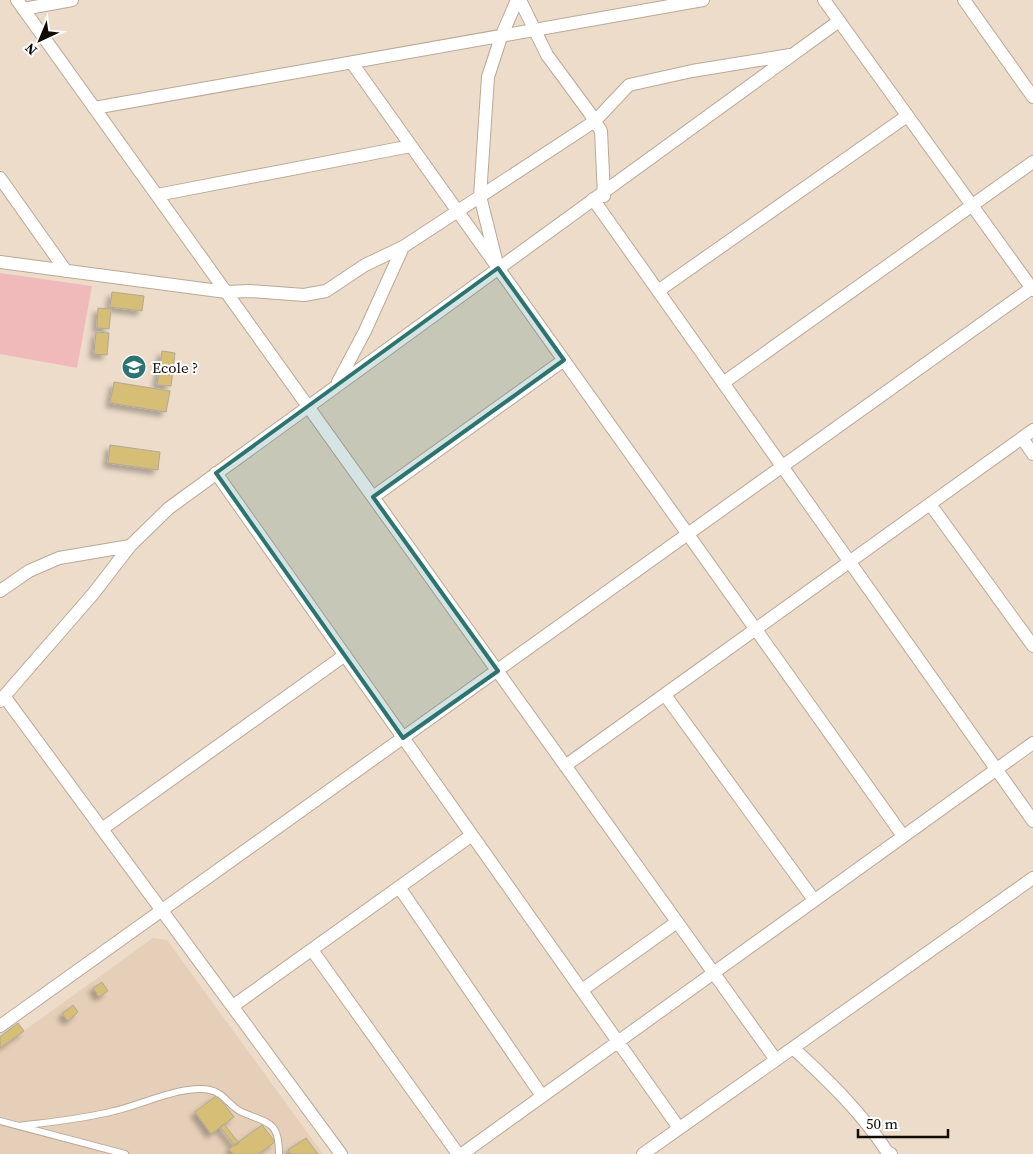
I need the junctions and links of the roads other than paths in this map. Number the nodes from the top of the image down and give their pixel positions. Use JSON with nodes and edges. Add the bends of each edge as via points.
{"nodes":[{"id":1,"x":72,"y":0,"type":"edge"},
{"id":2,"x":518,"y":0,"type":"edge"},
{"id":3,"x":703,"y":0,"type":"edge"},
{"id":4,"x":824,"y":0,"type":"edge"},
{"id":5,"x":964,"y":0,"type":"edge"},
{"id":6,"x":20,"y":4,"type":"edge"},
{"id":7,"x":839,"y":21,"type":"junction"},
{"id":8,"x":531,"y":31,"type":"junction"},
{"id":9,"x":501,"y":37,"type":"junction"},
{"id":10,"x":794,"y":54,"type":"junction"},
{"id":11,"x":352,"y":63,"type":"junction"},
{"id":12,"x":1033,"y":96,"type":"edge"},
{"id":13,"x":94,"y":108,"type":"junction"},
{"id":14,"x":907,"y":116,"type":"junction"},
{"id":15,"x":595,"y":121,"type":"junction"},
{"id":16,"x":411,"y":146,"type":"junction"},
{"id":17,"x":1033,"y":162,"type":"edge"},
{"id":18,"x":0,"y":178,"type":"edge"},
{"id":19,"x":157,"y":195,"type":"junction"},
{"id":20,"x":480,"y":196,"type":"junction"},
{"id":21,"x":598,"y":196,"type":"junction"},
{"id":22,"x":972,"y":205,"type":"junction"},
{"id":23,"x":457,"y":211,"type":"junction"},
{"id":24,"x":403,"y":247,"type":"junction"},
{"id":25,"x":0,"y":262,"type":"edge"},
{"id":26,"x":498,"y":268,"type":"junction"},
{"id":27,"x":66,"y":271,"type":"junction"},
{"id":28,"x":1032,"y":288,"type":"edge"},
{"id":29,"x":658,"y":291,"type":"junction"},
{"id":30,"x":226,"y":292,"type":"junction"},
{"id":31,"x":564,"y":360,"type":"junction"},
{"id":32,"x":723,"y":383,"type":"junction"},
{"id":33,"x":335,"y":386,"type":"junction"},
{"id":34,"x":308,"y":406,"type":"junction"},
{"id":35,"x":1033,"y":430,"type":"edge"},
{"id":36,"x":1022,"y":438,"type":"junction"},
{"id":37,"x":1033,"y":454,"type":"edge"},
{"id":38,"x":782,"y":466,"type":"junction"},
{"id":39,"x":216,"y":473,"type":"junction"},
{"id":40,"x":373,"y":496,"type":"junction"},
{"id":41,"x":930,"y":504,"type":"junction"},
{"id":42,"x":688,"y":534,"type":"junction"},
{"id":43,"x":130,"y":546,"type":"junction"},
{"id":44,"x":850,"y":562,"type":"junction"},
{"id":45,"x":0,"y":591,"type":"edge"},
{"id":46,"x":756,"y":629,"type":"junction"},
{"id":47,"x":1033,"y":646,"type":"edge"},
{"id":48,"x":345,"y":655,"type":"junction"},
{"id":49,"x":498,"y":671,"type":"junction"},
{"id":50,"x":664,"y":695,"type":"junction"},
{"id":51,"x":2,"y":698,"type":"edge"},
{"id":52,"x":404,"y":738,"type":"junction"},
{"id":53,"x":1033,"y":743,"type":"edge"},
{"id":54,"x":565,"y":766,"type":"junction"},
{"id":55,"x":996,"y":769,"type":"junction"},
{"id":56,"x":1033,"y":821,"type":"edge"},
{"id":57,"x":102,"y":829,"type":"junction"},
{"id":58,"x":472,"y":835,"type":"junction"},
{"id":59,"x":903,"y":836,"type":"junction"},
{"id":60,"x":1033,"y":878,"type":"edge"},
{"id":61,"x":399,"y":887,"type":"junction"},
{"id":62,"x":814,"y":900,"type":"junction"},
{"id":63,"x":163,"y":911,"type":"junction"},
{"id":64,"x":677,"y":922,"type":"junction"},
{"id":65,"x":312,"y":950,"type":"junction"},
{"id":66,"x":714,"y":972,"type":"junction"},
{"id":67,"x":582,"y":990,"type":"junction"},
{"id":68,"x":232,"y":1006,"type":"junction"},
{"id":69,"x":0,"y":1026,"type":"edge"},
{"id":70,"x":618,"y":1042,"type":"junction"},
{"id":71,"x":792,"y":1048,"type":"junction"},
{"id":72,"x":776,"y":1060,"type":"junction"},
{"id":73,"x":542,"y":1096,"type":"junction"},
{"id":74,"x":0,"y":1121,"type":"edge"},
{"id":75,"x":20,"y":1126,"type":"junction"},
{"id":76,"x":679,"y":1128,"type":"junction"},
{"id":77,"x":650,"y":1152,"type":"edge"},
{"id":78,"x":125,"y":1154,"type":"edge"},
{"id":79,"x":279,"y":1154,"type":"edge"},
{"id":80,"x":341,"y":1154,"type":"edge"},
{"id":81,"x":460,"y":1154,"type":"edge"},
{"id":82,"x":892,"y":1154,"type":"edge"}],
"edges":[{"from":1,"to":6,"type":"street"},
{"from":2,"to":8,"type":"street"},
{"from":2,"to":9,"type":"street"},
{"from":3,"to":8,"type":"street"},
{"from":4,"to":7,"type":"street"},
{"from":5,"to":12,"type":"street"},
{"from":6,"to":13,"type":"street"},
{"from":7,"to":10,"type":"street"},
{"from":7,"to":14,"type":"street"},
{"from":8,"to":9,"type":"street"},
{"from":8,"to":15,"type":"street"},
{"from":9,"to":11,"type":"street"},
{"from":9,"to":20,"type":"street","via":[[488,77]]},
{"from":10,"to":15,"type":"street","via":[[629,85]]},
{"from":10,"to":21,"type":"street"},
{"from":11,"to":13,"type":"street"},
{"from":11,"to":16,"type":"street"},
{"from":13,"to":19,"type":"street"},
{"from":14,"to":22,"type":"street"},
{"from":14,"to":29,"type":"street"},
{"from":15,"to":20,"type":"street"},
{"from":15,"to":21,"type":"street","via":[[601,131],[604,173]]},
{"from":16,"to":19,"type":"street"},
{"from":16,"to":23,"type":"street"},
{"from":17,"to":22,"type":"street"},
{"from":18,"to":27,"type":"street"},
{"from":19,"to":30,"type":"street"},
{"from":20,"to":23,"type":"street"},
{"from":20,"to":26,"type":"street"},
{"from":21,"to":26,"type":"street"},
{"from":21,"to":29,"type":"street","via":[[606,218]]},
{"from":22,"to":28,"type":"street"},
{"from":22,"to":32,"type":"street"},
{"from":23,"to":24,"type":"street"},
{"from":23,"to":26,"type":"street"},
{"from":24,"to":30,"type":"street","via":[[365,265],[326,290],[304,295]]},
{"from":24,"to":33,"type":"street","via":[[365,331]]},
{"from":25,"to":27,"type":"street"},
{"from":26,"to":31,"type":"street"},
{"from":26,"to":33,"type":"street"},
{"from":27,"to":30,"type":"street"},
{"from":28,"to":38,"type":"street"},
{"from":29,"to":32,"type":"street"},
{"from":30,"to":34,"type":"street"},
{"from":31,"to":40,"type":"street"},
{"from":31,"to":42,"type":"street"},
{"from":32,"to":38,"type":"street"},
{"from":33,"to":34,"type":"street"},
{"from":34,"to":39,"type":"street"},
{"from":34,"to":40,"type":"street"},
{"from":35,"to":36,"type":"street"},
{"from":36,"to":37,"type":"street"},
{"from":36,"to":41,"type":"street"},
{"from":38,"to":42,"type":"street"},
{"from":38,"to":44,"type":"street"},
{"from":39,"to":43,"type":"street","via":[[169,508]]},
{"from":39,"to":48,"type":"street"},
{"from":40,"to":49,"type":"street"},
{"from":41,"to":44,"type":"street"},
{"from":41,"to":47,"type":"street"},
{"from":42,"to":46,"type":"street"},
{"from":42,"to":49,"type":"street"},
{"from":43,"to":45,"type":"street","via":[[60,558],[29,571]]},
{"from":43,"to":51,"type":"street","via":[[93,594]]},
{"from":44,"to":46,"type":"street"},
{"from":44,"to":55,"type":"street"},
{"from":46,"to":50,"type":"street"},
{"from":46,"to":59,"type":"street"},
{"from":48,"to":52,"type":"street"},
{"from":48,"to":57,"type":"street"},
{"from":49,"to":52,"type":"street"},
{"from":49,"to":54,"type":"street"},
{"from":50,"to":54,"type":"street"},
{"from":50,"to":62,"type":"street"},
{"from":51,"to":57,"type":"street"},
{"from":52,"to":58,"type":"street"},
{"from":52,"to":63,"type":"street"},
{"from":53,"to":55,"type":"street"},
{"from":54,"to":64,"type":"street"},
{"from":55,"to":56,"type":"street"},
{"from":55,"to":59,"type":"street"},
{"from":57,"to":63,"type":"street"},
{"from":58,"to":61,"type":"street"},
{"from":58,"to":67,"type":"street"},
{"from":59,"to":62,"type":"street"},
{"from":60,"to":71,"type":"street"},
{"from":61,"to":65,"type":"street"},
{"from":61,"to":73,"type":"street"},
{"from":62,"to":66,"type":"street"},
{"from":63,"to":68,"type":"street"},
{"from":63,"to":69,"type":"street"},
{"from":64,"to":66,"type":"street"},
{"from":64,"to":67,"type":"street"},
{"from":65,"to":68,"type":"street"},
{"from":65,"to":81,"type":"street"},
{"from":66,"to":70,"type":"street"},
{"from":66,"to":72,"type":"street"},
{"from":67,"to":70,"type":"street"},
{"from":68,"to":80,"type":"street"},
{"from":70,"to":73,"type":"street"},
{"from":70,"to":76,"type":"street"},
{"from":71,"to":72,"type":"street"},
{"from":71,"to":82,"type":"street","via":[[822,1074]]},
{"from":72,"to":76,"type":"street"},
{"from":73,"to":81,"type":"street"},
{"from":74,"to":75,"type":"lane"},
{"from":75,"to":78,"type":"lane"},
{"from":75,"to":79,"type":"lane","via":[[79,1119],[199,1088],[222,1094],[237,1110],[274,1127],[279,1137]]},
{"from":76,"to":77,"type":"street"}]}
